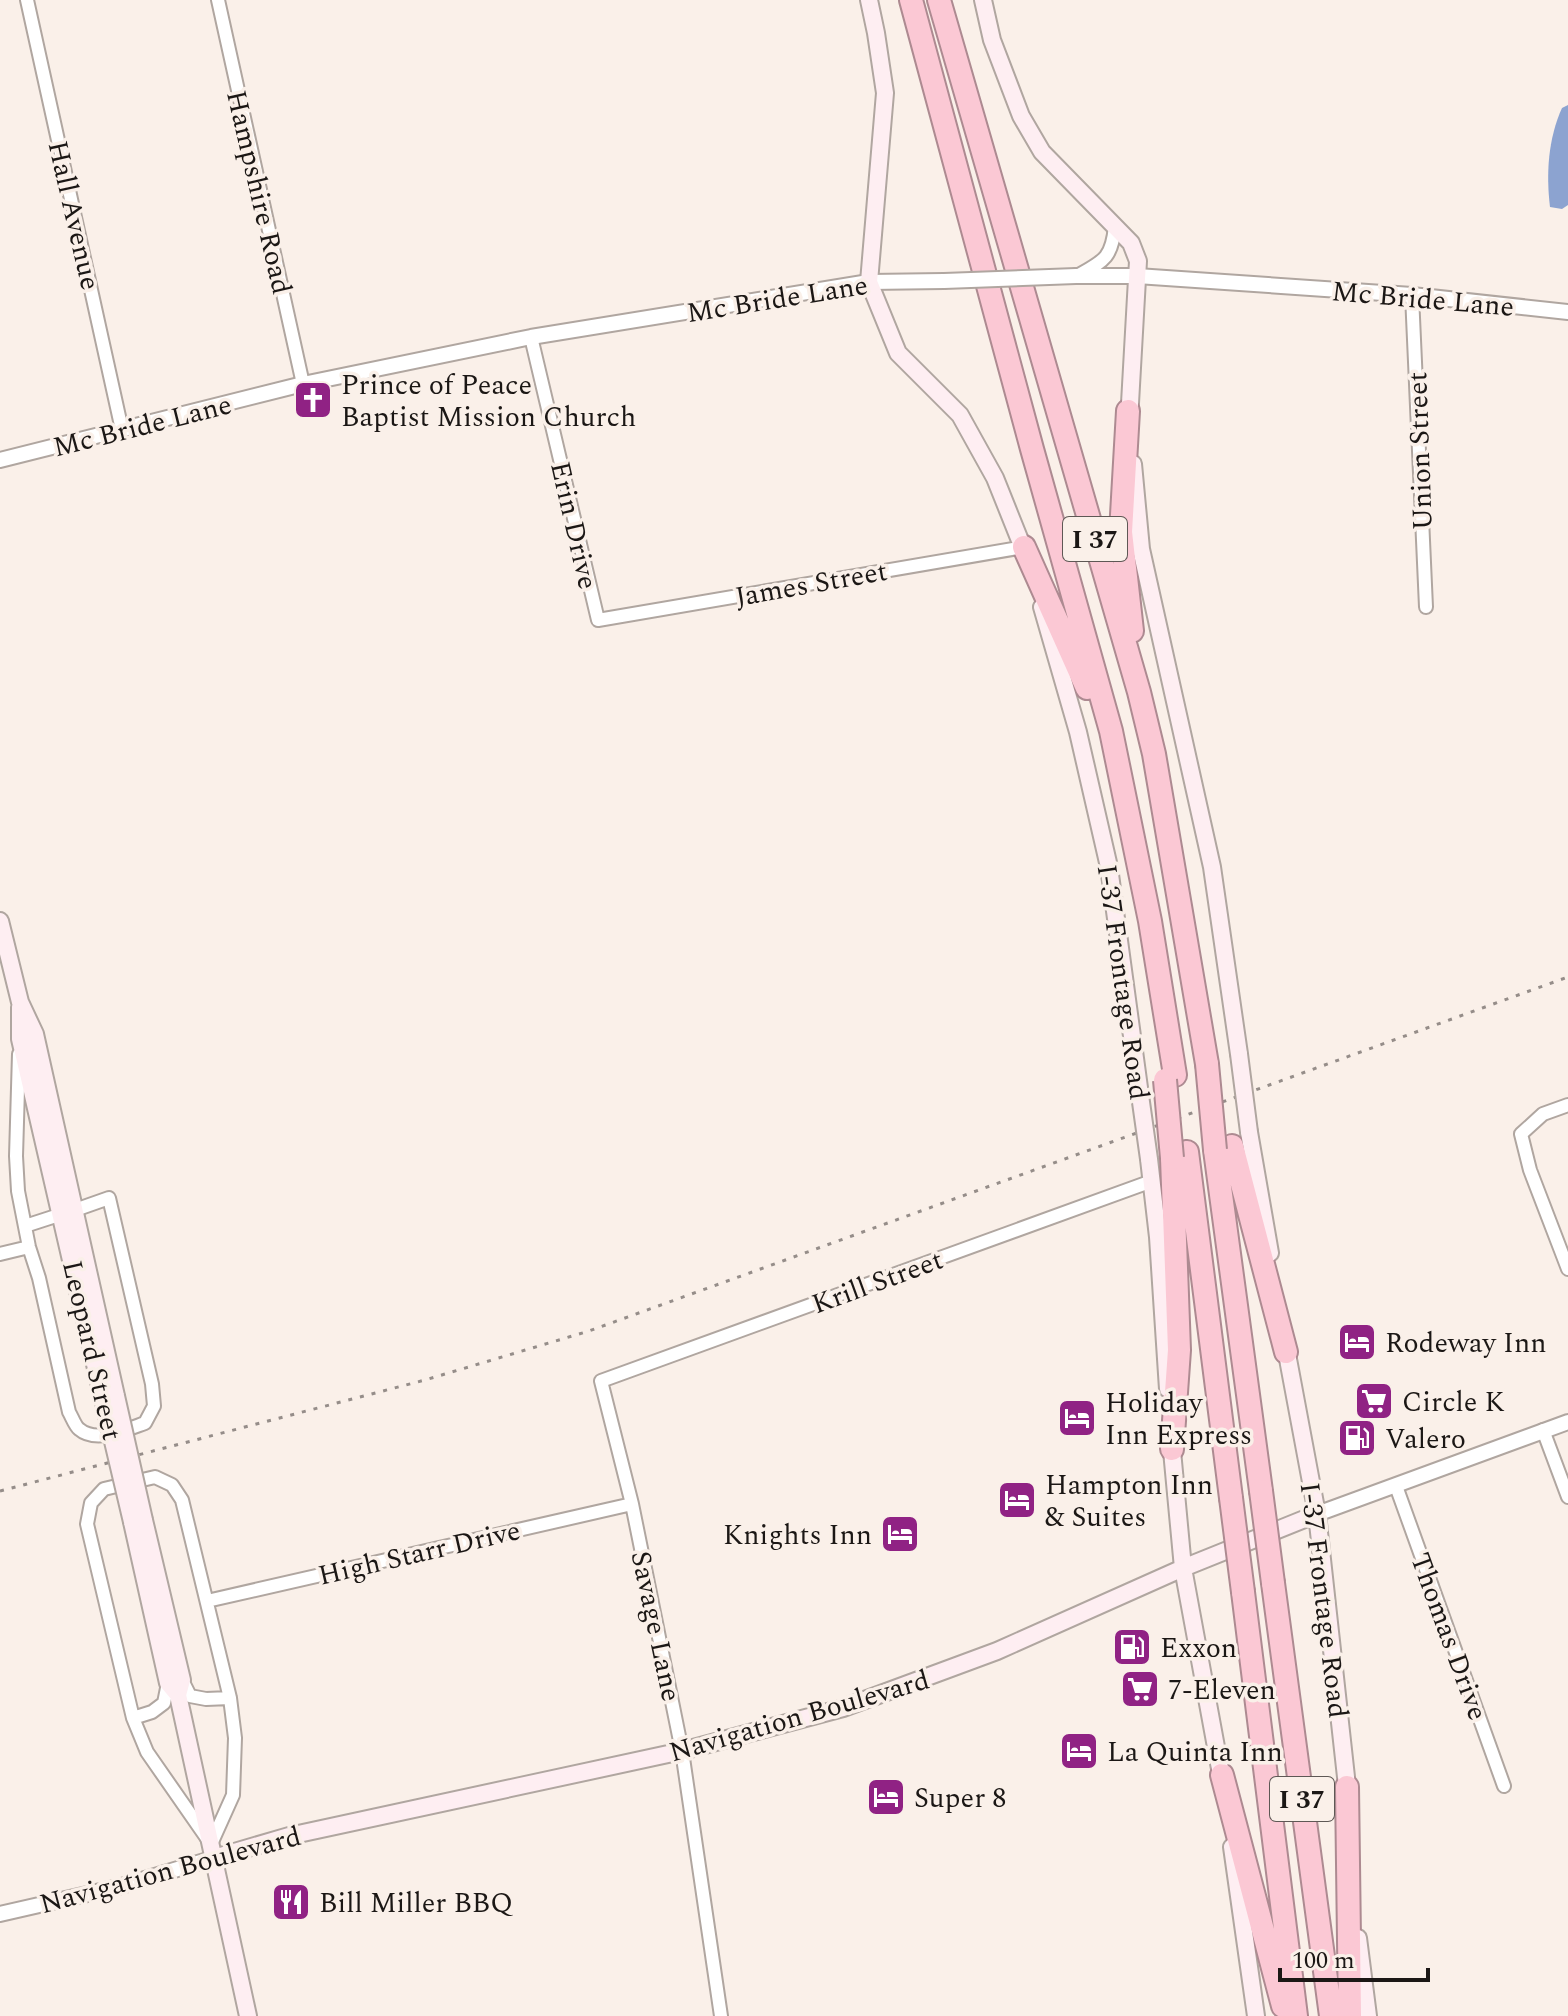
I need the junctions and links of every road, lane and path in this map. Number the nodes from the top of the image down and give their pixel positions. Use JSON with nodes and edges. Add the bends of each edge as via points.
{"nodes":[{"id":1,"x":27,"y":0,"type":"edge"},
{"id":2,"x":218,"y":0,"type":"edge"},
{"id":3,"x":869,"y":0,"type":"edge"},
{"id":4,"x":903,"y":0,"type":"edge"},
{"id":5,"x":911,"y":0,"type":"edge"},
{"id":6,"x":983,"y":0,"type":"edge"},
{"id":7,"x":942,"y":7,"type":"edge"},
{"id":8,"x":920,"y":28,"type":"junction"},
{"id":9,"x":1115,"y":226,"type":"junction"},
{"id":10,"x":1076,"y":276,"type":"junction"},
{"id":11,"x":1137,"y":276,"type":"junction"},
{"id":12,"x":869,"y":282,"type":"junction"},
{"id":13,"x":1412,"y":295,"type":"junction"},
{"id":14,"x":1568,"y":312,"type":"edge"},
{"id":15,"x":531,"y":337,"type":"junction"},
{"id":16,"x":303,"y":384,"type":"junction"},
{"id":17,"x":1128,"y":411,"type":"junction"},
{"id":18,"x":122,"y":430,"type":"junction"},
{"id":19,"x":0,"y":460,"type":"edge"},
{"id":20,"x":1024,"y":547,"type":"junction"},
{"id":21,"x":1426,"y":607,"type":"dead end"},
{"id":22,"x":598,"y":620,"type":"joint"},
{"id":23,"x":1139,"y":692,"type":"junction"},
{"id":24,"x":1138,"y":861,"type":"junction"},
{"id":25,"x":0,"y":921,"type":"edge"},
{"id":26,"x":20,"y":1002,"type":"junction"},
{"id":27,"x":20,"y":1039,"type":"junction"},
{"id":28,"x":1568,"y":1105,"type":"edge"},
{"id":29,"x":1232,"y":1143,"type":"junction"},
{"id":30,"x":1180,"y":1155,"type":"junction"},
{"id":31,"x":1152,"y":1181,"type":"junction"},
{"id":32,"x":68,"y":1212,"type":"junction"},
{"id":33,"x":25,"y":1226,"type":"junction"},
{"id":34,"x":29,"y":1247,"type":"junction"},
{"id":35,"x":0,"y":1254,"type":"edge"},
{"id":36,"x":1568,"y":1269,"type":"edge"},
{"id":37,"x":1286,"y":1352,"type":"joint"},
{"id":38,"x":601,"y":1381,"type":"joint"},
{"id":39,"x":1568,"y":1422,"type":"edge"},
{"id":40,"x":1543,"y":1430,"type":"junction"},
{"id":41,"x":1172,"y":1449,"type":"junction"},
{"id":42,"x":1396,"y":1486,"type":"junction"},
{"id":43,"x":1568,"y":1497,"type":"edge"},
{"id":44,"x":632,"y":1504,"type":"junction"},
{"id":45,"x":1317,"y":1514,"type":"junction"},
{"id":46,"x":1183,"y":1568,"type":"junction"},
{"id":47,"x":207,"y":1601,"type":"junction"},
{"id":48,"x":176,"y":1686,"type":"junction"},
{"id":49,"x":230,"y":1698,"type":"junction"},
{"id":50,"x":133,"y":1718,"type":"junction"},
{"id":51,"x":682,"y":1751,"type":"junction"},
{"id":52,"x":1222,"y":1775,"type":"junction"},
{"id":53,"x":1504,"y":1786,"type":"dead end"},
{"id":54,"x":1347,"y":1787,"type":"junction"},
{"id":55,"x":212,"y":1851,"type":"junction"},
{"id":56,"x":0,"y":1914,"type":"edge"},
{"id":57,"x":248,"y":2016,"type":"edge"},
{"id":58,"x":721,"y":2016,"type":"edge"},
{"id":59,"x":1256,"y":2016,"type":"edge"},
{"id":60,"x":1286,"y":2016,"type":"edge"},
{"id":61,"x":1296,"y":2016,"type":"edge"},
{"id":62,"x":1331,"y":2016,"type":"edge"},
{"id":63,"x":1350,"y":2016,"type":"edge"},
{"id":64,"x":1368,"y":2016,"type":"edge"}],
"edges":[{"from":1,"to":18,"type":"street","name":"Hall Avenue"},
{"from":2,"to":16,"type":"street","name":"Hampshire Road"},
{"from":3,"to":12,"type":"main road","name":"I-37 Frontage Road","via":[[885,93]]},
{"from":4,"to":8,"type":"highway"},
{"from":5,"to":8,"type":"highway","number":"I 37"},
{"from":6,"to":9,"type":"main road","via":[[1021,116],[1042,152]]},
{"from":7,"to":23,"type":"highway","number":"I 37"},
{"from":8,"to":24,"type":"highway","number":"I 37","via":[[1111,731]]},
{"from":9,"to":10,"type":"street","via":[[1109,254]]},
{"from":9,"to":11,"type":"main road","via":[[1136,253]]},
{"from":10,"to":11,"type":"street","name":"Mc Bride Lane"},
{"from":10,"to":12,"type":"street","name":"Mc Bride Lane","bridge":true},
{"from":11,"to":13,"type":"street","name":"Mc Bride Lane"},
{"from":11,"to":17,"type":"main road"},
{"from":12,"to":15,"type":"street","name":"Mc Bride Lane"},
{"from":12,"to":20,"type":"main road","name":"I-37 Frontage Road","via":[[898,353],[960,415],[995,478]]},
{"from":13,"to":14,"type":"street","name":"Mc Bride Lane"},
{"from":13,"to":21,"type":"street","name":"Union Street"},
{"from":15,"to":16,"type":"street","name":"Mc Bride Lane"},
{"from":15,"to":22,"type":"street","name":"Erin Drive"},
{"from":16,"to":18,"type":"street","name":"Mc Bride Lane"},
{"from":17,"to":23,"type":"highway","via":[[1121,532]]},
{"from":17,"to":29,"type":"main road","bridge":true,"via":[[1141,549],[1212,867],[1239,1054]]},
{"from":18,"to":19,"type":"street","name":"Mc Bride Lane"},
{"from":20,"to":22,"type":"street","name":"James Street"},
{"from":20,"to":24,"type":"highway","via":[[1092,699]]},
{"from":20,"to":31,"type":"main road","name":"I-37 Frontage Road","bridge":true,"via":[[1078,732],[1109,867]]},
{"from":23,"to":29,"type":"highway","number":"I 37","bridge":true,"via":[[1207,1064]]},
{"from":24,"to":30,"type":"highway","number":"I 37","bridge":true,"via":[[1162,990]]},
{"from":25,"to":26,"type":"main road","name":"Leopard Street"},
{"from":26,"to":27,"type":"main road","name":"Leopard Street"},
{"from":26,"to":32,"type":"main road","name":"Leopard Street","via":[[35,1034]]},
{"from":27,"to":32,"type":"main road","name":"Leopard Street"},
{"from":27,"to":33,"type":"street","via":[[16,1156]]},
{"from":28,"to":36,"type":"street","via":[[1543,1114],[1521,1134]]},
{"from":29,"to":37,"type":"highway"},
{"from":29,"to":62,"type":"highway","number":"I 37","bridge":true,"via":[[1261,1491]]},
{"from":30,"to":41,"type":"highway","via":[[1179,1350]]},
{"from":30,"to":61,"type":"highway","number":"I 37","bridge":true,"via":[[1231,1498]]},
{"from":31,"to":38,"type":"street","name":"Krill Street"},
{"from":31,"to":41,"type":"main road","name":"I-37 Frontage Road"},
{"from":32,"to":33,"type":"street"},
{"from":32,"to":34,"type":"street","via":[[109,1198],[152,1384],[154,1406],[145,1423],[92,1435],[79,1429],[69,1412]]},
{"from":32,"to":48,"type":"main road","name":"Leopard Street","bridge":true},
{"from":33,"to":34,"type":"street"},
{"from":34,"to":35,"type":"street"},
{"from":37,"to":45,"type":"main road","name":"I-37 Frontage Road"},
{"from":38,"to":44,"type":"street","name":"Savage Lane"},
{"from":39,"to":40,"type":"street","name":"Navigation Boulevard"},
{"from":40,"to":42,"type":"street","name":"Navigation Boulevard"},
{"from":40,"to":43,"type":"street"},
{"from":41,"to":46,"type":"main road","name":"I-37 Frontage Road"},
{"from":42,"to":45,"type":"street","name":"Navigation Boulevard"},
{"from":42,"to":53,"type":"street","name":"Thomas Drive"},
{"from":44,"to":47,"type":"street","name":"High Starr Drive"},
{"from":44,"to":51,"type":"street","name":"Savage Lane"},
{"from":45,"to":46,"type":"main road","name":"Navigation Boulevard"},
{"from":45,"to":54,"type":"main road","name":"I-37 Frontage Road"},
{"from":46,"to":51,"type":"main road","name":"Navigation Boulevard","via":[[948,1670],[843,1708]]},
{"from":46,"to":52,"type":"main road","name":"I-37 Frontage Road"},
{"from":47,"to":49,"type":"street"},
{"from":47,"to":50,"type":"street","via":[[182,1500],[172,1485],[155,1477],[104,1489],[91,1503],[87,1524]]},
{"from":48,"to":49,"type":"street","via":[[190,1696]]},
{"from":48,"to":50,"type":"street","via":[[152,1712]]},
{"from":48,"to":55,"type":"main road","name":"Leopard Street"},
{"from":49,"to":55,"type":"street","via":[[233,1795]]},
{"from":50,"to":55,"type":"street","via":[[147,1752]]},
{"from":51,"to":55,"type":"main road","name":"Navigation Boulevard"},
{"from":51,"to":58,"type":"street","name":"Savage Lane"},
{"from":52,"to":59,"type":"main road","name":"I-37 Frontage Road"},
{"from":52,"to":60,"type":"highway"},
{"from":54,"to":63,"type":"highway"},
{"from":54,"to":64,"type":"main road","name":"I-37 Frontage Road"},
{"from":55,"to":56,"type":"street","name":"Navigation Boulevard","via":[[118,1887]]},
{"from":55,"to":57,"type":"main road","name":"Leopard Street"}]}
